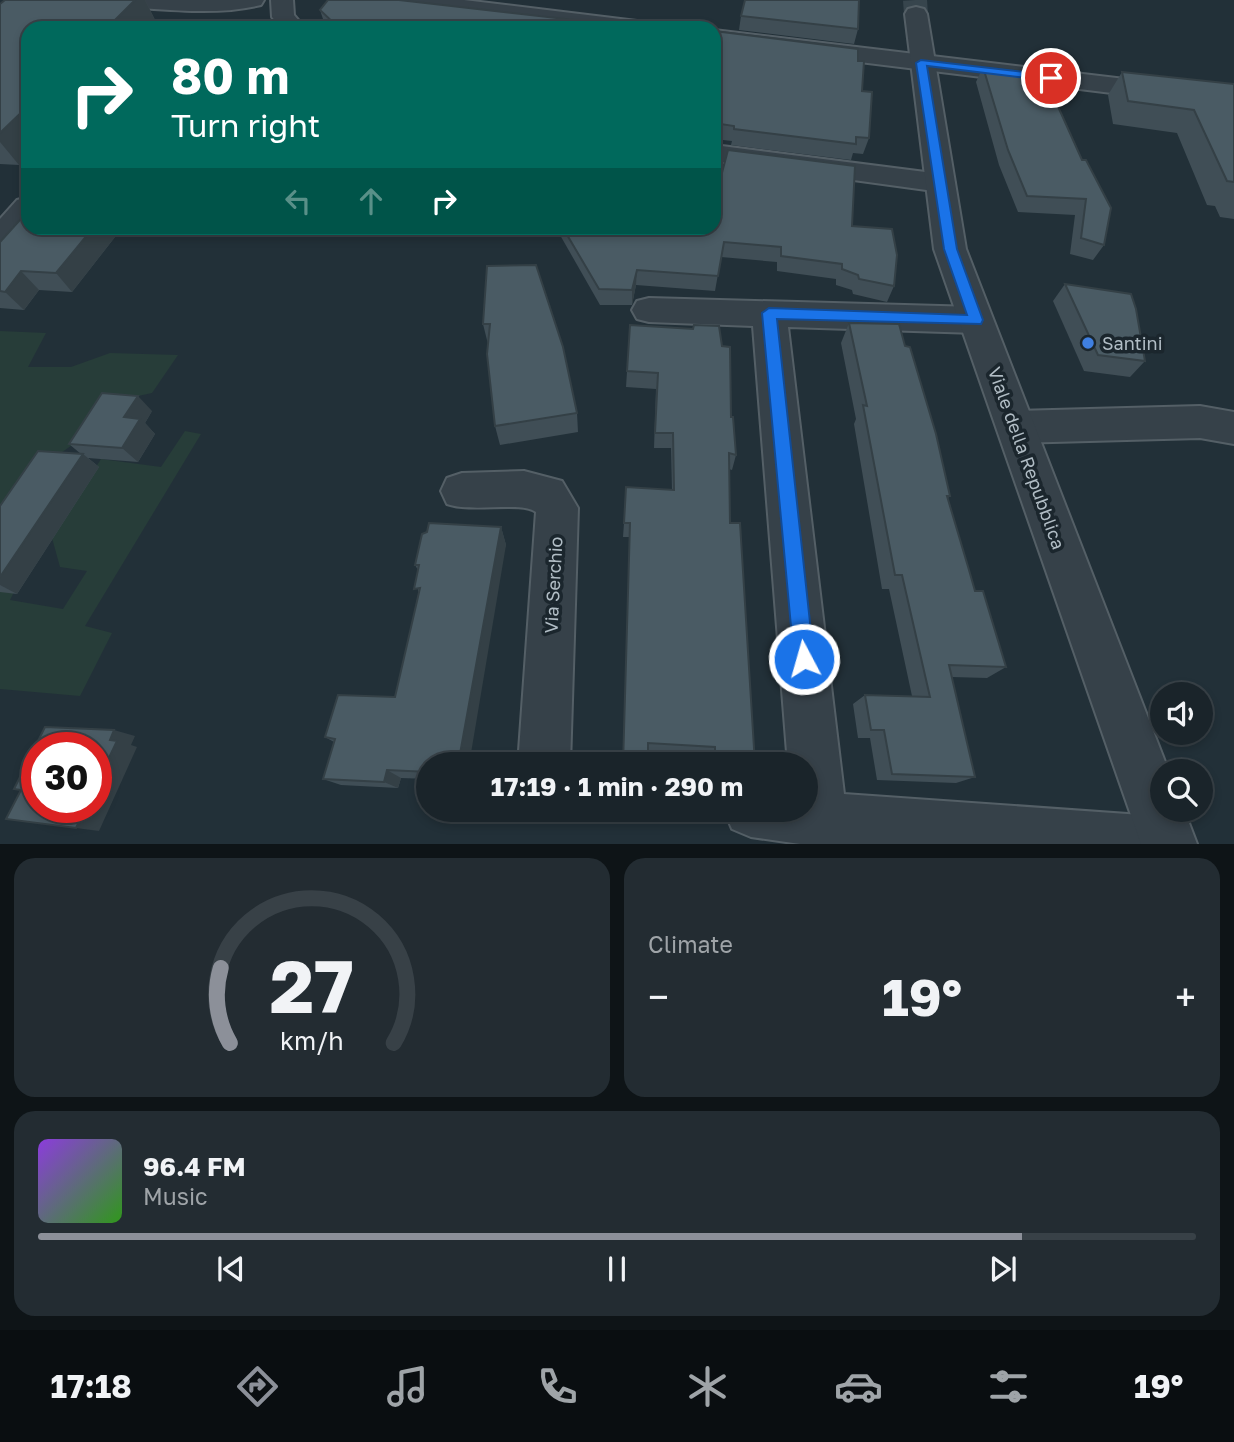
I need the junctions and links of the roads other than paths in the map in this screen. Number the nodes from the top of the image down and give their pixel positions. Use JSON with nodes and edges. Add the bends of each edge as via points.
{"nodes":[{"id":1,"x":107,"y":0,"type":"edge"},
{"id":2,"x":253,"y":0,"type":"edge"},
{"id":3,"x":282,"y":0,"type":"edge"},
{"id":4,"x":411,"y":0,"type":"edge"},
{"id":5,"x":207,"y":4,"type":"junction"},
{"id":6,"x":916,"y":14,"type":"tunnel mouth"},
{"id":7,"x":193,"y":21,"type":"edge"},
{"id":8,"x":287,"y":21,"type":"edge"},
{"id":9,"x":514,"y":21,"type":"edge"},
{"id":10,"x":721,"y":38,"type":"edge"},
{"id":11,"x":921,"y":63,"type":"junction"},
{"id":12,"x":1234,"y":100,"type":"edge"},
{"id":13,"x":721,"y":154,"type":"edge"},
{"id":14,"x":941,"y":183,"type":"junction"},
{"id":15,"x":21,"y":215,"type":"edge"},
{"id":16,"x":0,"y":238,"type":"edge"},
{"id":17,"x":649,"y":310,"type":"dead end"},
{"id":18,"x":769,"y":313,"type":"junction"},
{"id":19,"x":976,"y":320,"type":"junction"},
{"id":20,"x":1016,"y":428,"type":"junction"},
{"id":21,"x":1234,"y":428,"type":"edge"},
{"id":22,"x":462,"y":491,"type":"dead end"},
{"id":23,"x":545,"y":752,"type":"edge"},
{"id":24,"x":820,"y":819,"type":"joint"},
{"id":25,"x":1156,"y":844,"type":"edge"},
{"id":26,"x":1169,"y":844,"type":"edge"}],
"edges":[{"from":1,"to":5,"type":"street"},
{"from":2,"to":5,"type":"street"},
{"from":3,"to":8,"type":"street"},
{"from":4,"to":9,"type":"street"},
{"from":5,"to":7,"type":"street"},
{"from":6,"to":11,"type":"street","name":"Viale della Repubblica"},
{"from":10,"to":11,"type":"street"},
{"from":11,"to":12,"type":"street"},
{"from":11,"to":14,"type":"street","name":"Viale della Repubblica"},
{"from":13,"to":14,"type":"street"},
{"from":14,"to":19,"type":"street","name":"Viale della Repubblica","via":[[950,249]]},
{"from":15,"to":16,"type":"street"},
{"from":17,"to":18,"type":"street"},
{"from":18,"to":19,"type":"street"},
{"from":18,"to":24,"type":"street"},
{"from":19,"to":20,"type":"street","name":"Viale della Repubblica"},
{"from":20,"to":21,"type":"street","via":[[1200,422]]},
{"from":20,"to":26,"type":"street","name":"Viale della Repubblica"},
{"from":22,"to":23,"type":"street","name":"Via Serchio","via":[[524,489],[547,494],[557,508]]},
{"from":24,"to":25,"type":"street"}]}
